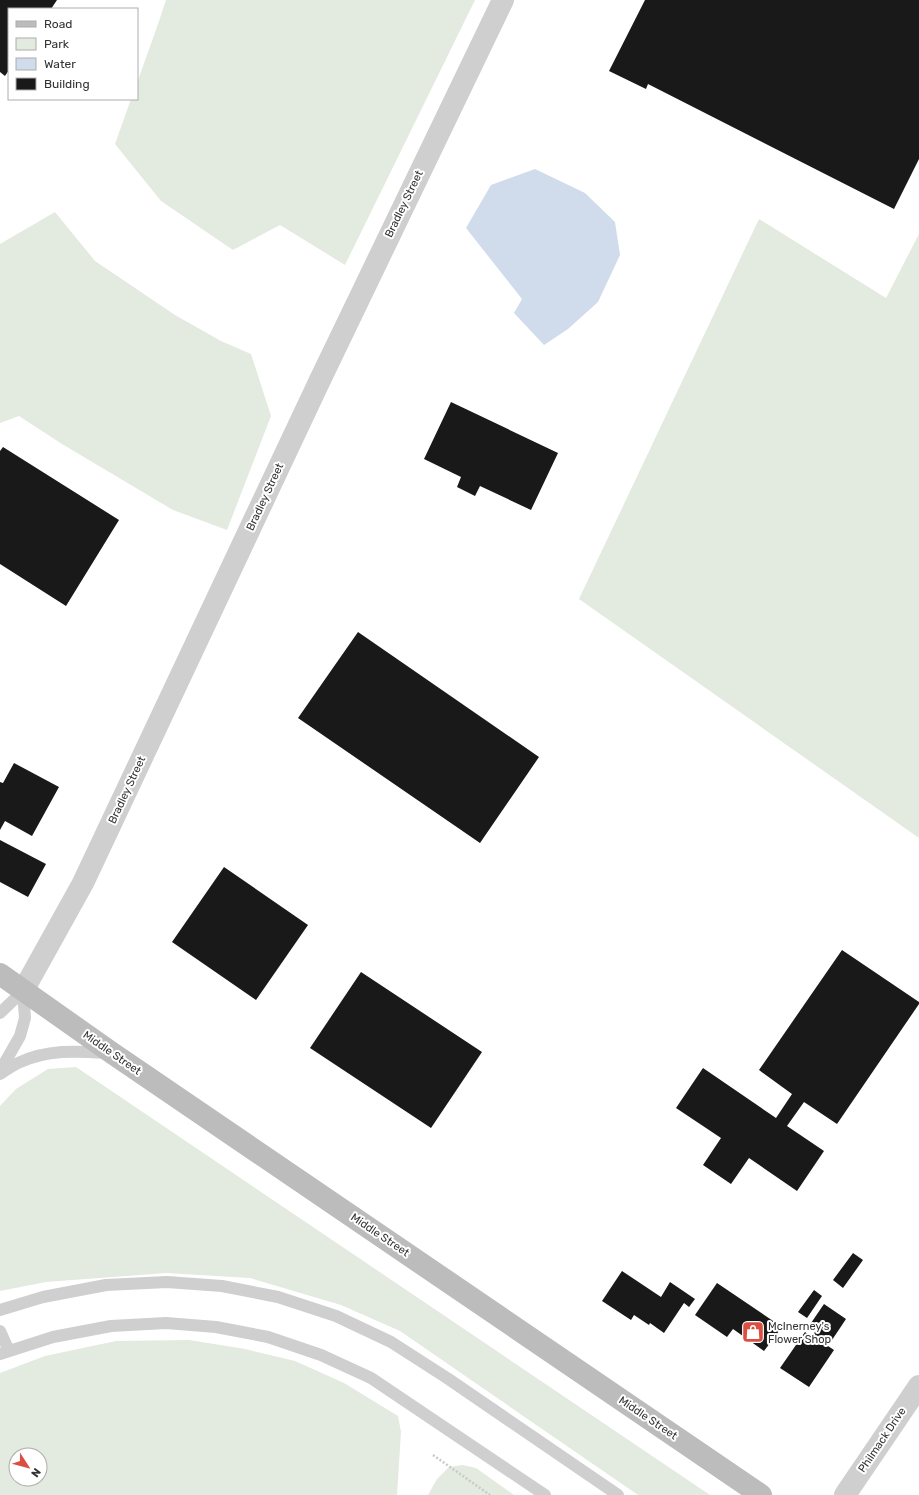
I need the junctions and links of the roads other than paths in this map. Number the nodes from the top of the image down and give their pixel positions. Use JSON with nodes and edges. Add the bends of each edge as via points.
{"nodes":[{"id":1,"x":503,"y":0,"type":"edge"},
{"id":2,"x":0,"y":974,"type":"edge"},
{"id":3,"x":23,"y":991,"type":"junction"},
{"id":4,"x":0,"y":1013,"type":"edge"},
{"id":5,"x":112,"y":1053,"type":"junction"},
{"id":6,"x":0,"y":1073,"type":"edge"},
{"id":7,"x":0,"y":1310,"type":"edge"},
{"id":8,"x":0,"y":1331,"type":"edge"},
{"id":9,"x":4,"y":1353,"type":"edge"},
{"id":10,"x":919,"y":1386,"type":"edge"},
{"id":11,"x":545,"y":1495,"type":"edge"},
{"id":12,"x":618,"y":1495,"type":"edge"},
{"id":13,"x":761,"y":1495,"type":"edge"},
{"id":14,"x":845,"y":1495,"type":"edge"}],
"edges":[{"from":1,"to":3,"type":"street","name":"Bradley Street","via":[[320,380],[83,883]]},
{"from":2,"to":3,"type":"street","name":"Middle Street"},
{"from":3,"to":4,"type":"lane"},
{"from":3,"to":5,"type":"street","name":"Middle Street"},
{"from":3,"to":6,"type":"lane","via":[[25,1018],[20,1036]]},
{"from":5,"to":6,"type":"lane","via":[[45,1053]]},
{"from":5,"to":13,"type":"street","name":"Middle Street"},
{"from":7,"to":12,"type":"lane","via":[[43,1297],[122,1284],[167,1282],[214,1286],[278,1297],[336,1316],[391,1342]]},
{"from":8,"to":9,"type":"lane"},
{"from":9,"to":11,"type":"lane","via":[[53,1337],[111,1326],[166,1323],[216,1327],[268,1337],[321,1355],[371,1378]]},
{"from":10,"to":14,"type":"street","name":"Philmack Drive"}]}
